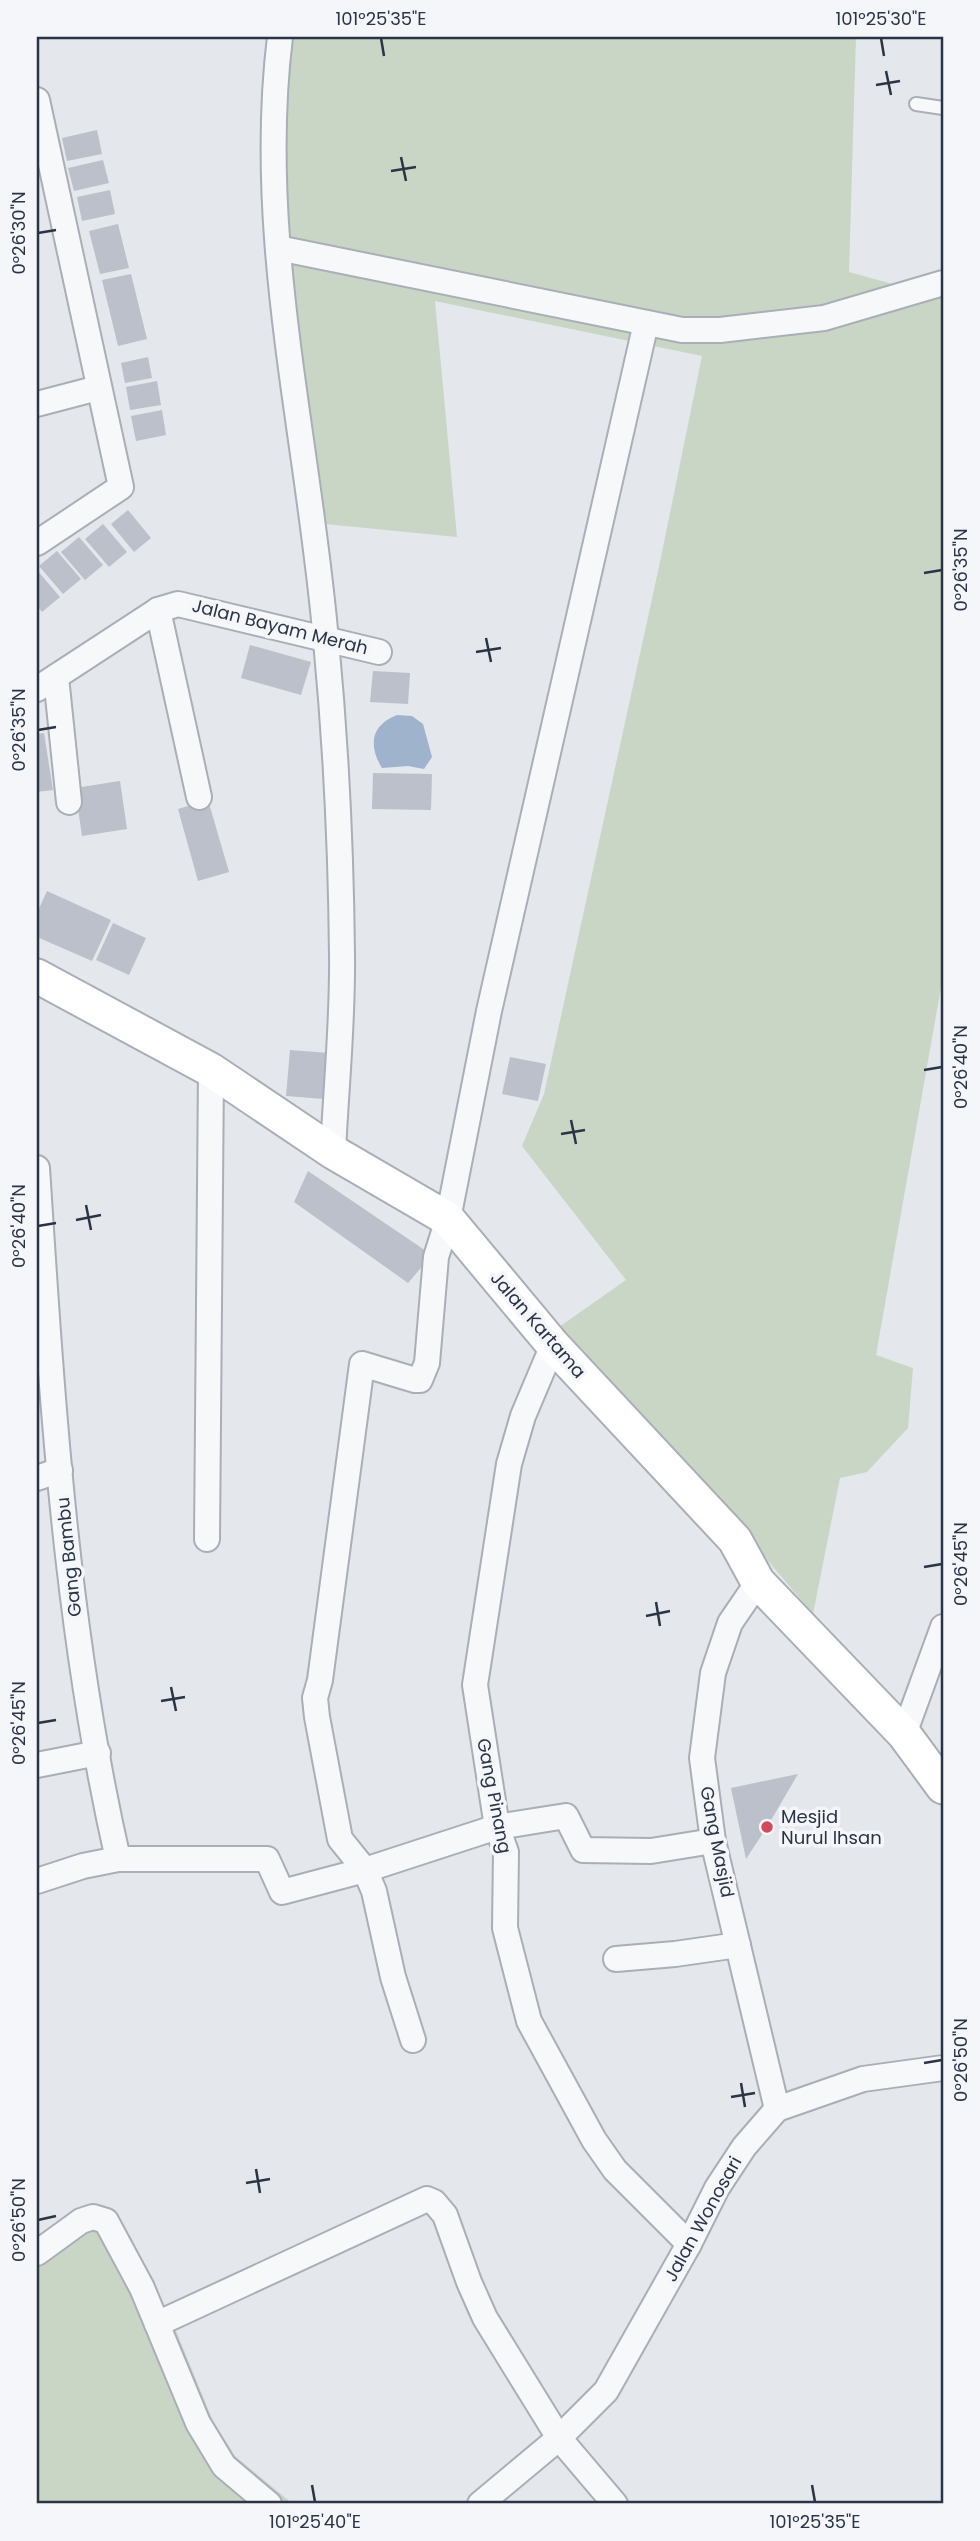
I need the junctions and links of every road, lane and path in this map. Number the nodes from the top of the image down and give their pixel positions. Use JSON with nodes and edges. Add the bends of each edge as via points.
{"nodes":[{"id":1,"x":280,"y":37,"type":"edge"},
{"id":2,"x":37,"y":100,"type":"edge"},
{"id":3,"x":916,"y":104,"type":"dead end"},
{"id":4,"x":943,"y":108,"type":"edge"},
{"id":5,"x":278,"y":248,"type":"junction"},
{"id":6,"x":943,"y":283,"type":"edge"},
{"id":7,"x":646,"y":323,"type":"junction"},
{"id":8,"x":98,"y":388,"type":"junction"},
{"id":9,"x":37,"y":404,"type":"edge"},
{"id":10,"x":37,"y":543,"type":"edge"},
{"id":11,"x":158,"y":610,"type":"junction"},
{"id":12,"x":326,"y":640,"type":"junction"},
{"id":13,"x":379,"y":652,"type":"dead end"},
{"id":14,"x":46,"y":683,"type":"edge"},
{"id":15,"x":198,"y":797,"type":"dead end"},
{"id":16,"x":68,"y":802,"type":"dead end"},
{"id":17,"x":37,"y":976,"type":"edge"},
{"id":18,"x":211,"y":1070,"type":"junction"},
{"id":19,"x":333,"y":1152,"type":"junction"},
{"id":20,"x":37,"y":1168,"type":"edge"},
{"id":21,"x":448,"y":1219,"type":"junction"},
{"id":22,"x":553,"y":1345,"type":"junction"},
{"id":23,"x":43,"y":1356,"type":"edge"},
{"id":24,"x":60,"y":1470,"type":"junction"},
{"id":25,"x":37,"y":1478,"type":"edge"},
{"id":26,"x":207,"y":1539,"type":"dead end"},
{"id":27,"x":758,"y":1582,"type":"junction"},
{"id":28,"x":943,"y":1627,"type":"edge"},
{"id":29,"x":904,"y":1734,"type":"junction"},
{"id":30,"x":98,"y":1753,"type":"junction"},
{"id":31,"x":37,"y":1765,"type":"edge"},
{"id":32,"x":943,"y":1787,"type":"edge"},
{"id":33,"x":496,"y":1827,"type":"junction"},
{"id":34,"x":713,"y":1841,"type":"junction"},
{"id":35,"x":118,"y":1859,"type":"junction"},
{"id":36,"x":365,"y":1870,"type":"junction"},
{"id":37,"x":37,"y":1881,"type":"edge"},
{"id":38,"x":738,"y":1945,"type":"junction"},
{"id":39,"x":616,"y":1959,"type":"dead end"},
{"id":40,"x":413,"y":2040,"type":"dead end"},
{"id":41,"x":943,"y":2068,"type":"edge"},
{"id":42,"x":777,"y":2109,"type":"junction"},
{"id":43,"x":689,"y":2244,"type":"junction"},
{"id":44,"x":37,"y":2253,"type":"edge"},
{"id":45,"x":157,"y":2324,"type":"junction"},
{"id":46,"x":559,"y":2438,"type":"junction"},
{"id":47,"x":269,"y":2504,"type":"edge"},
{"id":48,"x":480,"y":2504,"type":"edge"},
{"id":49,"x":615,"y":2504,"type":"edge"}],
"edges":[{"from":1,"to":5,"type":"street","via":[[274,158]]},
{"from":2,"to":8,"type":"street"},
{"from":3,"to":4,"type":"lane"},
{"from":5,"to":7,"type":"street"},
{"from":5,"to":12,"type":"street"},
{"from":6,"to":7,"type":"street","via":[[824,318],[720,330],[682,330]]},
{"from":7,"to":21,"type":"street","via":[[492,998]]},
{"from":8,"to":9,"type":"street"},
{"from":8,"to":10,"type":"street","via":[[121,488]]},
{"from":11,"to":12,"type":"street","name":"Jalan Bayam Merah","via":[[187,604]]},
{"from":11,"to":14,"type":"street","name":"Jalan Bayam Merah"},
{"from":11,"to":15,"type":"street"},
{"from":12,"to":13,"type":"street","name":"Jalan Bayam Merah"},
{"from":12,"to":19,"type":"street","via":[[342,958]]},
{"from":14,"to":16,"type":"street"},
{"from":17,"to":18,"type":"main road","name":"Jalan Kartama"},
{"from":18,"to":19,"type":"main road","name":"Jalan Kartama"},
{"from":18,"to":26,"type":"street"},
{"from":19,"to":21,"type":"main road","name":"Jalan Kartama"},
{"from":20,"to":23,"type":"street","name":"Gang Bambu"},
{"from":21,"to":22,"type":"main road","name":"Jalan Kartama"},
{"from":21,"to":36,"type":"street","via":[[436,1257],[427,1363],[420,1380],[362,1364],[315,1698],[340,1839]]},
{"from":22,"to":27,"type":"main road","name":"Jalan Kartama","via":[[735,1540]]},
{"from":22,"to":33,"type":"street","name":"Gang Pinang","via":[[523,1416],[509,1464],[478,1658],[475,1685]]},
{"from":23,"to":24,"type":"street","name":"Gang Bambu"},
{"from":24,"to":25,"type":"street"},
{"from":24,"to":30,"type":"street","name":"Gang Bambu","via":[[76,1634]]},
{"from":27,"to":29,"type":"main road","name":"Jalan Kartama"},
{"from":27,"to":34,"type":"street","name":"Gang Masjid","via":[[730,1623],[713,1673],[702,1758]]},
{"from":28,"to":29,"type":"street"},
{"from":29,"to":32,"type":"main road","name":"Jalan Kartama"},
{"from":30,"to":31,"type":"street"},
{"from":30,"to":35,"type":"street","name":"Gang Bambu"},
{"from":33,"to":34,"type":"street","via":[[566,1816],[583,1850],[651,1851]]},
{"from":33,"to":36,"type":"street"},
{"from":33,"to":43,"type":"street","name":"Gang Pinang","via":[[508,1865],[505,1928],[529,2021],[615,2170]]},
{"from":34,"to":38,"type":"street","name":"Gang Masjid"},
{"from":35,"to":36,"type":"street","via":[[267,1859],[282,1892]]},
{"from":35,"to":37,"type":"street"},
{"from":36,"to":40,"type":"street"},
{"from":38,"to":39,"type":"street"},
{"from":38,"to":42,"type":"street","name":"Gang Masjid"},
{"from":41,"to":42,"type":"street","name":"Jalan Wonosari","via":[[863,2079]]},
{"from":42,"to":43,"type":"street","name":"Jalan Wonosari","via":[[717,2188]]},
{"from":43,"to":46,"type":"street","name":"Jalan Wonosari","via":[[606,2391]]},
{"from":44,"to":45,"type":"street","via":[[81,2221],[93,2217],[106,2221]]},
{"from":45,"to":46,"type":"street","via":[[427,2199],[445,2215],[485,2318]]},
{"from":45,"to":47,"type":"street","via":[[198,2423],[224,2466]]},
{"from":46,"to":48,"type":"street","name":"Jalan Wonosari"},
{"from":46,"to":49,"type":"street"}]}
